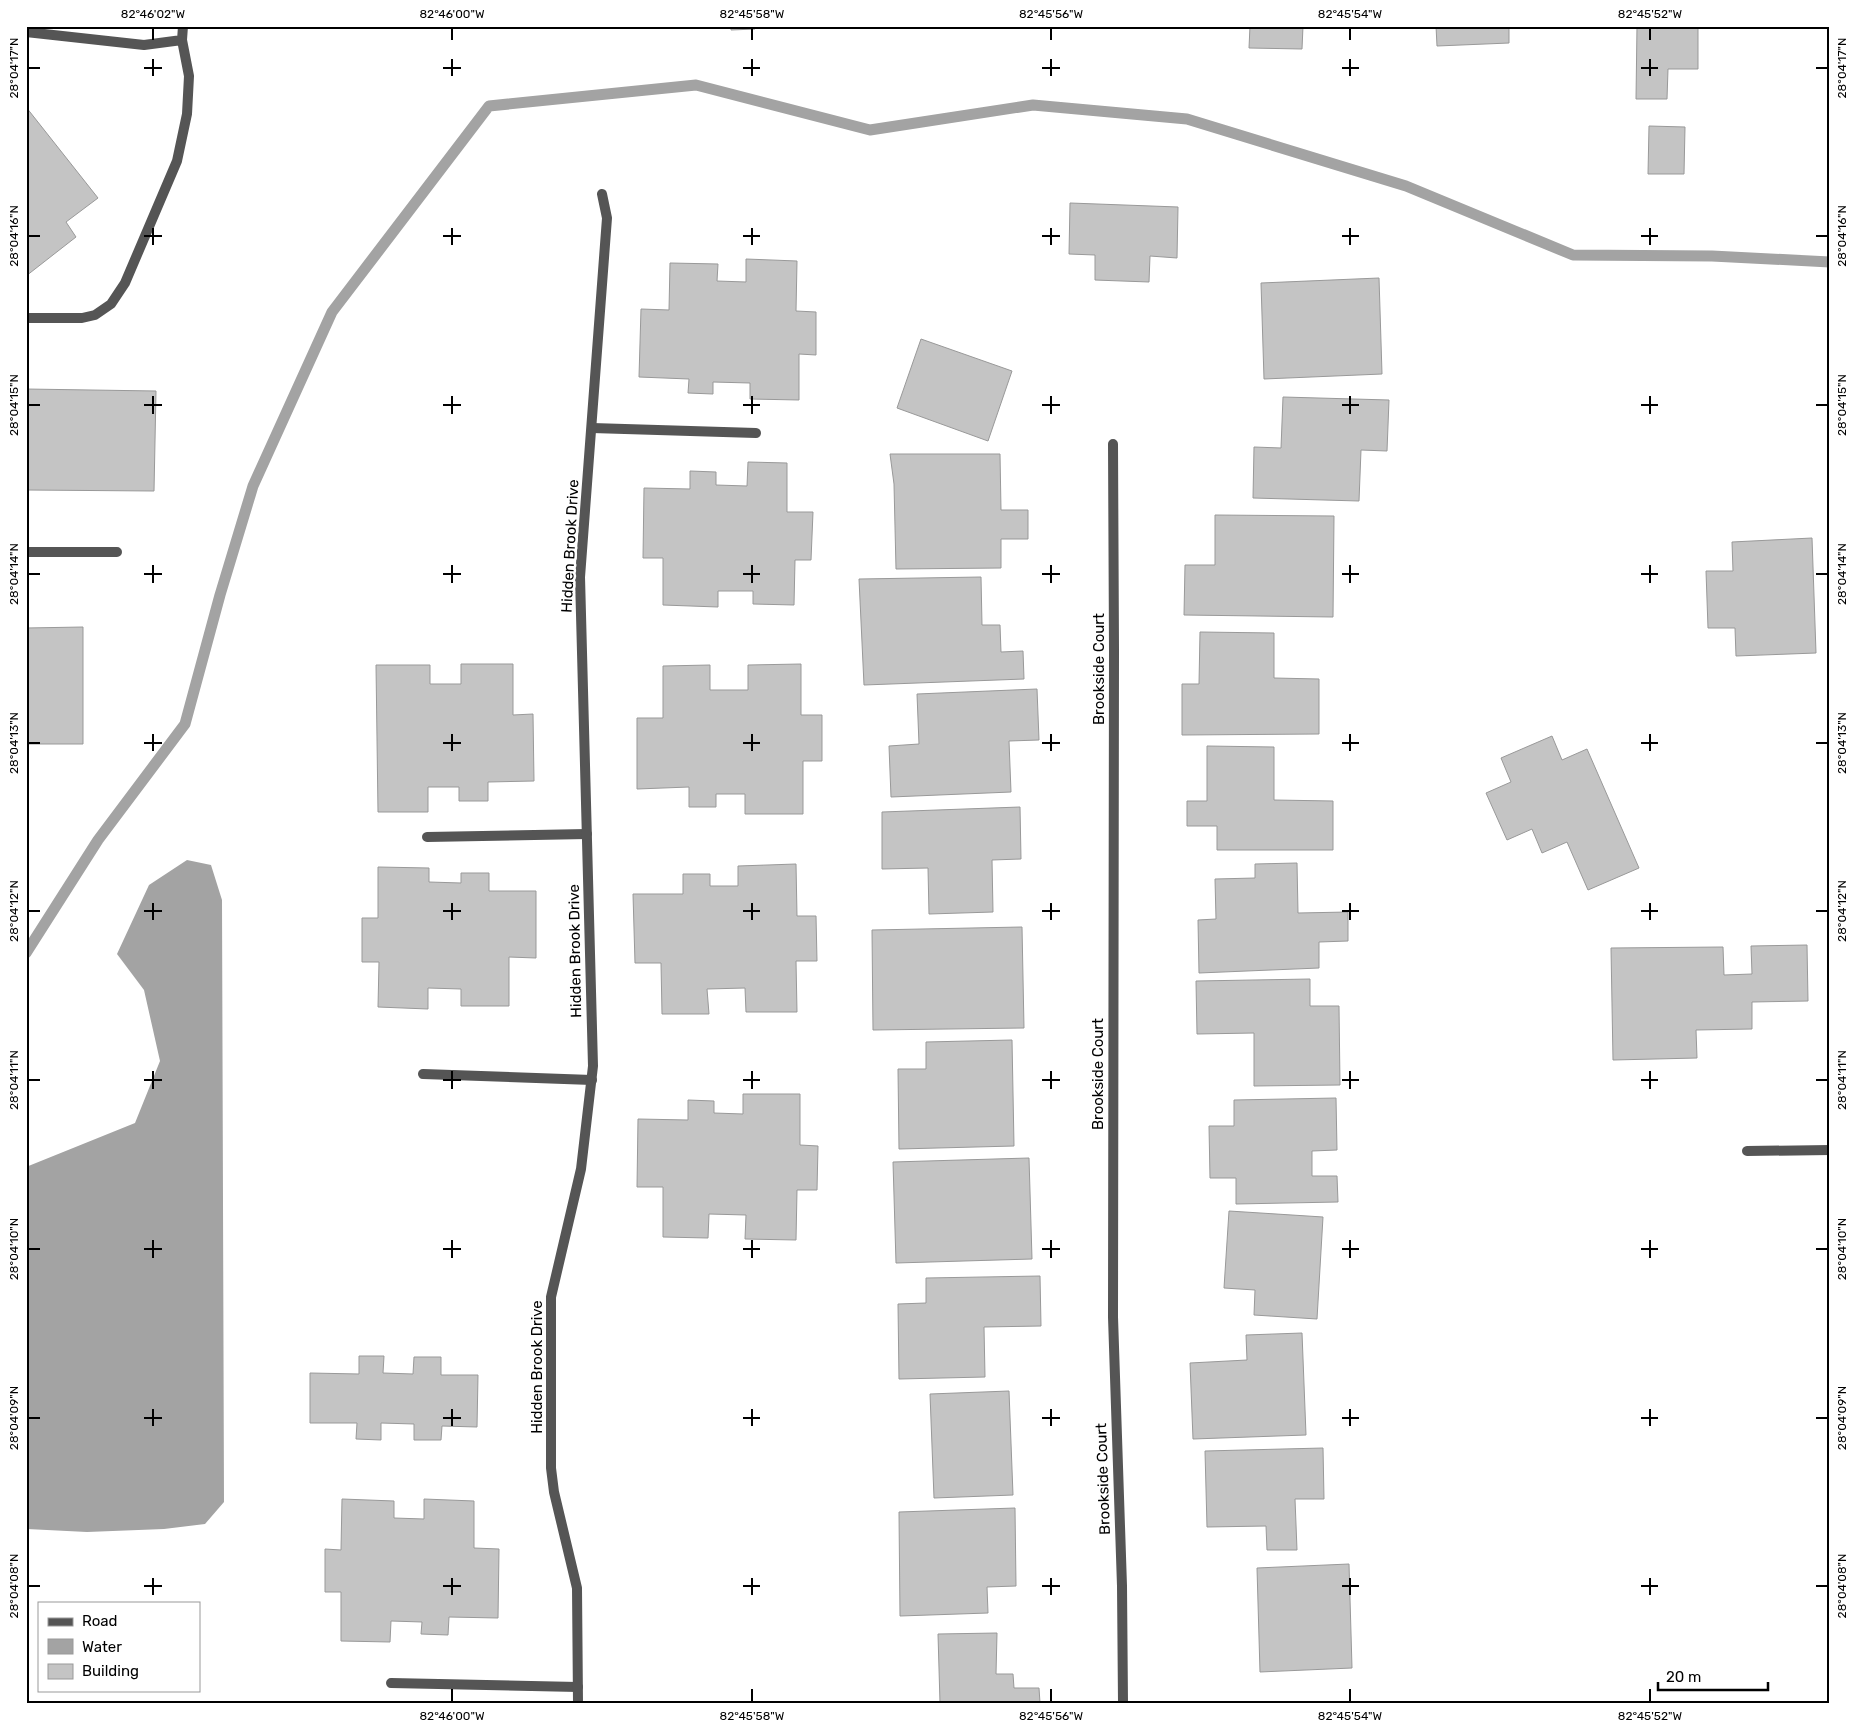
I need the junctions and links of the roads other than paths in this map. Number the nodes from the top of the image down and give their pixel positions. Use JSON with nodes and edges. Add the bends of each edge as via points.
{"nodes":[{"id":1,"x":184,"y":26,"type":"edge"},
{"id":2,"x":26,"y":32,"type":"edge"},
{"id":3,"x":182,"y":40,"type":"junction"},
{"id":4,"x":602,"y":194,"type":"dead end"},
{"id":5,"x":26,"y":318,"type":"edge"},
{"id":6,"x":592,"y":428,"type":"junction"},
{"id":7,"x":756,"y":433,"type":"dead end"},
{"id":8,"x":1113,"y":444,"type":"dead end"},
{"id":9,"x":26,"y":552,"type":"edge"},
{"id":10,"x":118,"y":552,"type":"dead end"},
{"id":11,"x":587,"y":834,"type":"junction"},
{"id":12,"x":427,"y":837,"type":"dead end"},
{"id":13,"x":423,"y":1074,"type":"dead end"},
{"id":14,"x":592,"y":1080,"type":"junction"},
{"id":15,"x":1830,"y":1150,"type":"edge"},
{"id":16,"x":1748,"y":1151,"type":"dead end"},
{"id":17,"x":391,"y":1683,"type":"dead end"},
{"id":18,"x":578,"y":1687,"type":"junction"},
{"id":19,"x":578,"y":1703,"type":"edge"},
{"id":20,"x":1123,"y":1703,"type":"edge"}],
"edges":[{"from":1,"to":3,"type":"street"},
{"from":2,"to":3,"type":"street","via":[[144,45]]},
{"from":3,"to":5,"type":"street","via":[[189,76],[188,114],[177,160],[125,283],[111,304],[95,315]]},
{"from":4,"to":6,"type":"street","name":"Hidden Brook Drive","via":[[607,218]]},
{"from":6,"to":7,"type":"street"},
{"from":6,"to":11,"type":"street","name":"Hidden Brook Drive","via":[[580,577]]},
{"from":8,"to":20,"type":"street","name":"Brookside Court","via":[[1113,1317]]},
{"from":9,"to":10,"type":"street"},
{"from":11,"to":12,"type":"street"},
{"from":11,"to":14,"type":"street","name":"Hidden Brook Drive"},
{"from":13,"to":14,"type":"street"},
{"from":14,"to":18,"type":"street","name":"Hidden Brook Drive","via":[[581,1169],[551,1296],[551,1468],[576,1588]]},
{"from":15,"to":16,"type":"street"},
{"from":17,"to":18,"type":"street"},
{"from":18,"to":19,"type":"street","name":"Hidden Brook Drive"}]}
